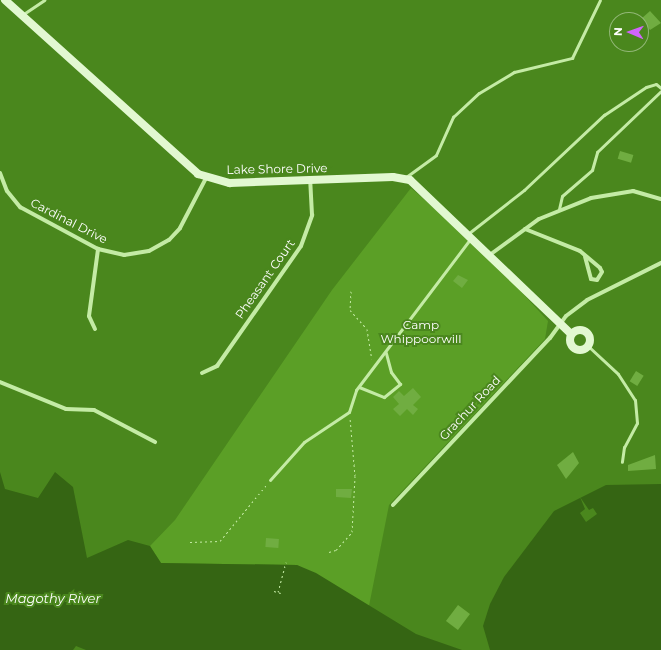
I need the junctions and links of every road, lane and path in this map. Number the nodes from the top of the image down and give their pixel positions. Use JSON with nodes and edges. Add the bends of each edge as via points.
{"nodes":[{"id":1,"x":5,"y":0,"type":"edge"},
{"id":2,"x":44,"y":0,"type":"edge"},
{"id":3,"x":600,"y":0,"type":"edge"},
{"id":4,"x":22,"y":15,"type":"junction"},
{"id":5,"x":661,"y":90,"type":"edge"},
{"id":6,"x":0,"y":173,"type":"edge"},
{"id":7,"x":206,"y":178,"type":"junction"},
{"id":8,"x":406,"y":178,"type":"junction"},
{"id":9,"x":310,"y":180,"type":"junction"},
{"id":10,"x":661,"y":199,"type":"edge"},
{"id":11,"x":559,"y":209,"type":"junction"},
{"id":12,"x":525,"y":229,"type":"junction"},
{"id":13,"x":471,"y":235,"type":"junction"},
{"id":14,"x":98,"y":250,"type":"junction"},
{"id":15,"x":491,"y":254,"type":"junction"},
{"id":16,"x":585,"y":257,"type":"junction"},
{"id":17,"x":661,"y":263,"type":"edge"},
{"id":18,"x":351,"y":291,"type":"dead end"},
{"id":19,"x":559,"y":323,"type":"junction"},
{"id":20,"x":96,"y":329,"type":"dead end"},
{"id":21,"x":571,"y":334,"type":"junction"},
{"id":22,"x":588,"y":346,"type":"junction"},
{"id":23,"x":386,"y":353,"type":"junction"},
{"id":24,"x":373,"y":368,"type":"junction"},
{"id":25,"x":202,"y":374,"type":"dead end"},
{"id":26,"x":0,"y":382,"type":"edge"},
{"id":27,"x":359,"y":387,"type":"junction"},
{"id":28,"x":351,"y":407,"type":"junction"},
{"id":29,"x":155,"y":442,"type":"dead end"},
{"id":30,"x":622,"y":462,"type":"dead end"},
{"id":31,"x":270,"y":480,"type":"joint"},
{"id":32,"x":393,"y":505,"type":"dead end"},
{"id":33,"x":190,"y":542,"type":"dead end"},
{"id":34,"x":329,"y":552,"type":"dead end"},
{"id":35,"x":286,"y":562,"type":"dead end"},
{"id":36,"x":274,"y":591,"type":"dead end"},
{"id":37,"x":278,"y":592,"type":"junction"},
{"id":38,"x":281,"y":593,"type":"dead end"}],
"edges":[{"from":1,"to":4,"type":"street","name":"Lake Shore Drive"},
{"from":2,"to":4,"type":"lane"},
{"from":3,"to":8,"type":"lane","via":[[572,58],[514,72],[479,93],[453,117],[436,155]]},
{"from":4,"to":7,"type":"street","name":"Lake Shore Drive","via":[[190,167]]},
{"from":5,"to":11,"type":"lane","via":[[597,152],[592,170],[562,196]]},
{"from":5,"to":13,"type":"lane","via":[[656,84],[646,87],[604,115],[524,190]]},
{"from":6,"to":14,"type":"street","name":"Cardinal Drive","via":[[7,191],[20,207]]},
{"from":7,"to":9,"type":"street","name":"Lake Shore Drive","via":[[230,182]]},
{"from":7,"to":14,"type":"street","name":"Cardinal Drive","via":[[180,228],[159,247],[139,254]]},
{"from":8,"to":9,"type":"street","name":"Lake Shore Drive"},
{"from":8,"to":13,"type":"street","via":[[420,186]]},
{"from":9,"to":25,"type":"street","name":"Pheasant Court","via":[[312,215],[301,246],[217,366]]},
{"from":10,"to":11,"type":"street","via":[[621,191]]},
{"from":11,"to":12,"type":"street"},
{"from":12,"to":15,"type":"street"},
{"from":12,"to":16,"type":"street","via":[[574,248]]},
{"from":13,"to":15,"type":"street"},
{"from":13,"to":23,"type":"lane"},
{"from":14,"to":20,"type":"street","via":[[89,316]]},
{"from":15,"to":19,"type":"street"},
{"from":16,"to":16,"type":"street","via":[[602,272],[597,280],[591,278]]},
{"from":17,"to":19,"type":"street","via":[[587,300]]},
{"from":18,"to":24,"type":"path","via":[[350,310],[367,329]]},
{"from":19,"to":21,"type":"street"},
{"from":19,"to":32,"type":"street","name":"Grachur Road","via":[[550,338]]},
{"from":21,"to":22,"type":"street","via":[[584,331],[589,336]]},
{"from":21,"to":22,"type":"street","via":[[569,340],[573,348],[583,350]]},
{"from":22,"to":30,"type":"lane","via":[[618,374],[635,400],[637,423],[624,447]]},
{"from":23,"to":24,"type":"lane"},
{"from":23,"to":27,"type":"lane","via":[[390,372],[400,384],[384,396]]},
{"from":24,"to":27,"type":"lane"},
{"from":26,"to":29,"type":"street","via":[[66,409],[94,410]]},
{"from":27,"to":28,"type":"lane"},
{"from":28,"to":31,"type":"lane","via":[[342,419],[304,442]]},
{"from":28,"to":34,"type":"path","via":[[355,476],[352,532],[336,550]]},
{"from":31,"to":33,"type":"path","via":[[220,541]]},
{"from":35,"to":37,"type":"path"},
{"from":36,"to":37,"type":"path"},
{"from":37,"to":38,"type":"path"}]}
